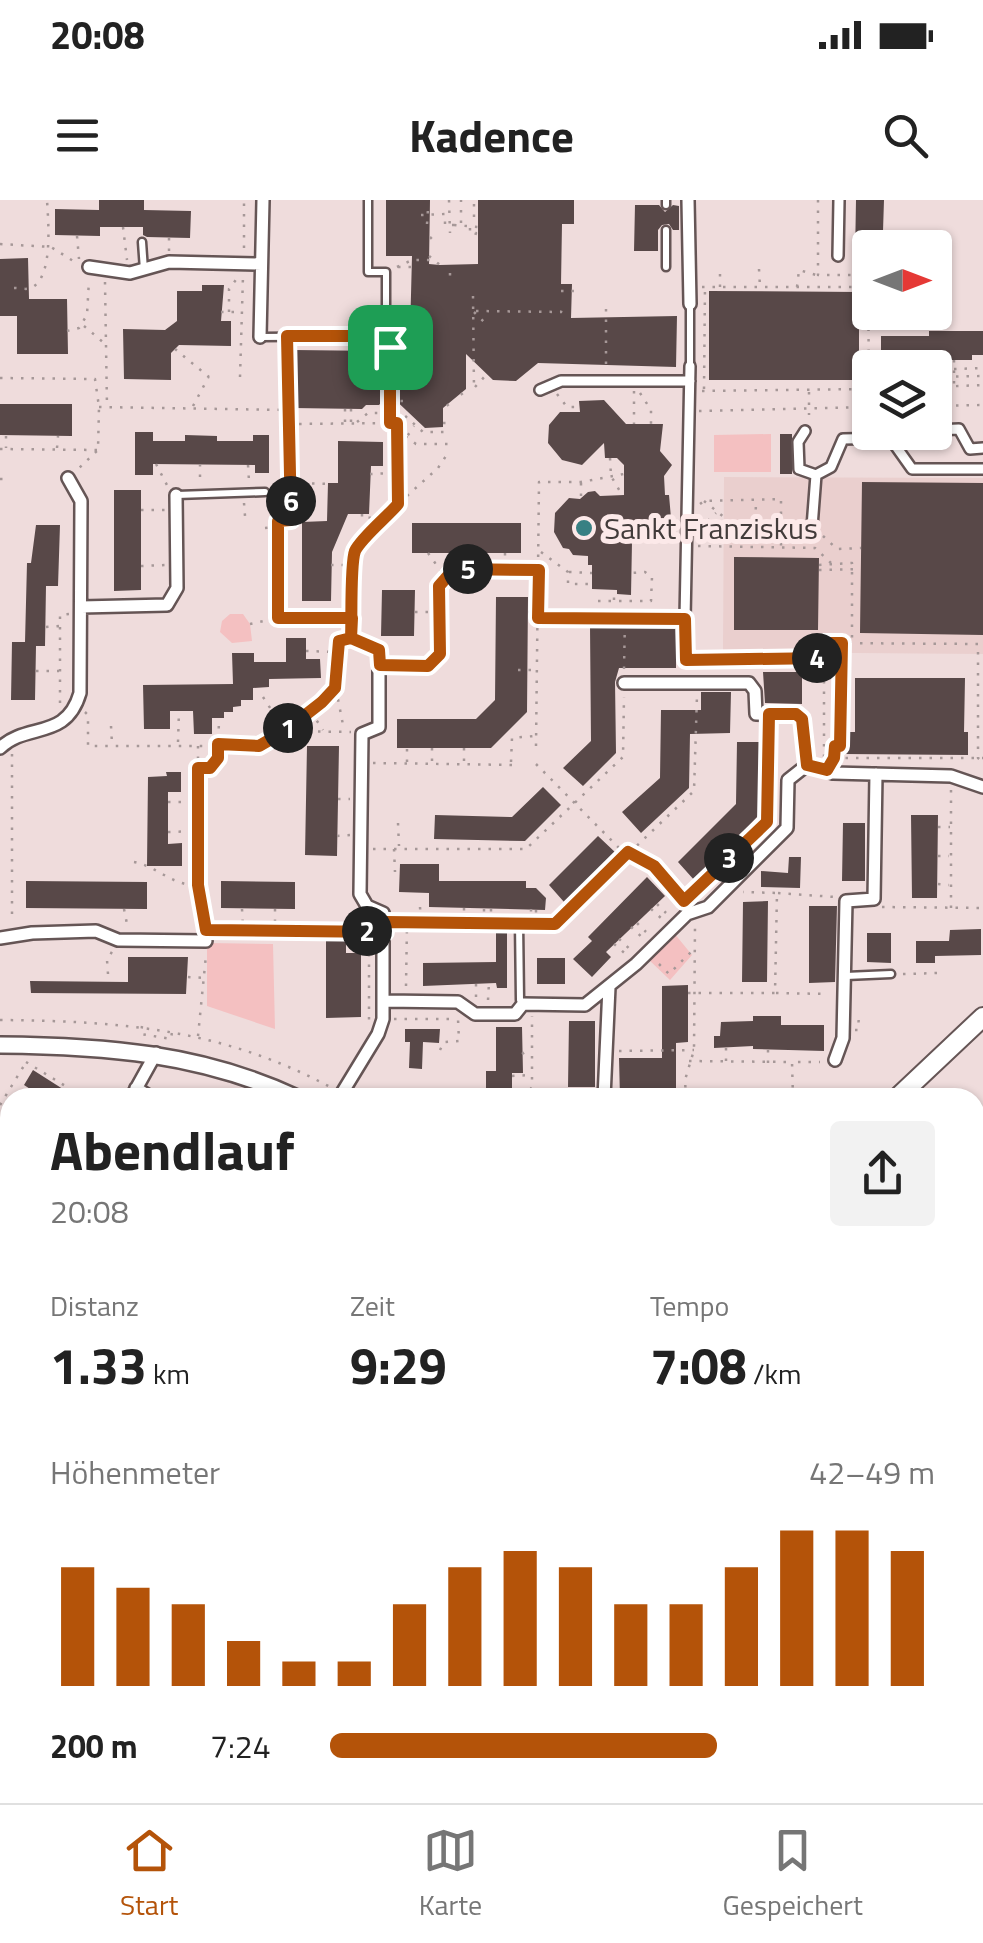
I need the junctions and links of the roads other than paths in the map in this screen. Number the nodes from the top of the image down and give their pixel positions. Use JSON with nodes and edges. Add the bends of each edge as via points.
{"nodes":[{"id":1,"x":263,"y":200,"type":"edge"},
{"id":2,"x":368,"y":200,"type":"edge"},
{"id":3,"x":688,"y":200,"type":"edge"},
{"id":4,"x":839,"y":200,"type":"edge"},
{"id":5,"x":666,"y":230,"type":"dead end"},
{"id":6,"x":142,"y":242,"type":"dead end"},
{"id":7,"x":838,"y":256,"type":"dead end"},
{"id":8,"x":262,"y":264,"type":"junction"},
{"id":9,"x":666,"y":268,"type":"dead end"},
{"id":10,"x":144,"y":270,"type":"junction"},
{"id":11,"x":100,"y":272,"type":"road end"},
{"id":12,"x":690,"y":304,"type":"joint"},
{"id":13,"x":260,"y":337,"type":"joint"},
{"id":14,"x":690,"y":366,"type":"joint"},
{"id":15,"x":689,"y":386,"type":"junction"},
{"id":16,"x":540,"y":390,"type":"dead end"},
{"id":17,"x":952,"y":429,"type":"edge"},
{"id":18,"x":805,"y":431,"type":"dead end"},
{"id":19,"x":983,"y":448,"type":"edge"},
{"id":20,"x":983,"y":469,"type":"edge"},
{"id":21,"x":816,"y":475,"type":"junction"},
{"id":22,"x":68,"y":478,"type":"road end"},
{"id":23,"x":265,"y":492,"type":"dead end"},
{"id":24,"x":176,"y":495,"type":"joint"},
{"id":25,"x":812,"y":526,"type":"road end"},
{"id":26,"x":81,"y":610,"type":"junction"},
{"id":27,"x":685,"y":619,"type":"road end"},
{"id":28,"x":379,"y":650,"type":"road end"},
{"id":29,"x":380,"y":665,"type":"junction"},
{"id":30,"x":418,"y":665,"type":"road end"},
{"id":31,"x":624,"y":683,"type":"road end"},
{"id":32,"x":0,"y":748,"type":"edge"},
{"id":33,"x":807,"y":765,"type":"junction"},
{"id":34,"x":876,"y":774,"type":"junction"},
{"id":35,"x":983,"y":788,"type":"edge"},
{"id":36,"x":519,"y":923,"type":"road end"},
{"id":37,"x":206,"y":936,"type":"road end"},
{"id":38,"x":6,"y":938,"type":"edge"},
{"id":39,"x":891,"y":974,"type":"road end"},
{"id":40,"x":845,"y":976,"type":"junction"},
{"id":41,"x":609,"y":987,"type":"junction"},
{"id":42,"x":385,"y":1001,"type":"junction"},
{"id":43,"x":528,"y":1004,"type":"junction"},
{"id":44,"x":983,"y":1017,"type":"edge"},
{"id":45,"x":0,"y":1045,"type":"edge"},
{"id":46,"x":156,"y":1053,"type":"junction"},
{"id":47,"x":836,"y":1060,"type":"road end"},
{"id":48,"x":137,"y":1088,"type":"edge"},
{"id":49,"x":271,"y":1088,"type":"edge"},
{"id":50,"x":345,"y":1088,"type":"edge"},
{"id":51,"x":605,"y":1088,"type":"edge"},
{"id":52,"x":908,"y":1088,"type":"edge"}],
"edges":[{"from":1,"to":8,"type":"street"},
{"from":2,"to":13,"type":"lane","via":[[368,272],[386,272],[386,336]]},
{"from":3,"to":12,"type":"street"},
{"from":4,"to":7,"type":"street"},
{"from":5,"to":9,"type":"lane"},
{"from":6,"to":10,"type":"lane"},
{"from":8,"to":10,"type":"street","via":[[243,270],[169,262]]},
{"from":8,"to":13,"type":"street"},
{"from":10,"to":11,"type":"street"},
{"from":12,"to":14,"type":"lane"},
{"from":14,"to":15,"type":"street"},
{"from":15,"to":16,"type":"street","via":[[561,381]]},
{"from":15,"to":27,"type":"street"},
{"from":17,"to":19,"type":"street","via":[[970,449]]},
{"from":18,"to":21,"type":"street","via":[[798,442],[799,469]]},
{"from":20,"to":21,"type":"street","via":[[912,469],[890,438],[862,438],[843,439],[831,467]]},
{"from":21,"to":25,"type":"street"},
{"from":22,"to":26,"type":"street","via":[[81,501]]},
{"from":23,"to":24,"type":"lane"},
{"from":24,"to":26,"type":"street","via":[[177,588],[166,605]]},
{"from":26,"to":32,"type":"street","via":[[76,704],[52,728]]},
{"from":28,"to":29,"type":"street"},
{"from":29,"to":30,"type":"lane"},
{"from":29,"to":42,"type":"street","via":[[379,727],[362,734],[360,894],[367,906],[384,913]]},
{"from":31,"to":33,"type":"street","via":[[749,683],[756,691],[756,714],[802,719]]},
{"from":33,"to":34,"type":"street","via":[[833,774]]},
{"from":33,"to":41,"type":"street","via":[[788,780],[787,828],[708,907],[689,908]]},
{"from":34,"to":35,"type":"street","via":[[952,776]]},
{"from":34,"to":40,"type":"street","via":[[874,899],[846,902]]},
{"from":36,"to":43,"type":"lane","via":[[520,1000]]},
{"from":37,"to":38,"type":"street","via":[[124,940],[96,932]]},
{"from":39,"to":40,"type":"lane"},
{"from":40,"to":47,"type":"street"},
{"from":41,"to":43,"type":"street","via":[[585,1005]]},
{"from":41,"to":51,"type":"street"},
{"from":42,"to":43,"type":"street","via":[[458,1002],[475,1014],[514,1014]]},
{"from":42,"to":50,"type":"street","via":[[378,1034]]},
{"from":44,"to":52,"type":"main road"},
{"from":45,"to":46,"type":"street"},
{"from":46,"to":48,"type":"street"},
{"from":46,"to":49,"type":"street"}]}
